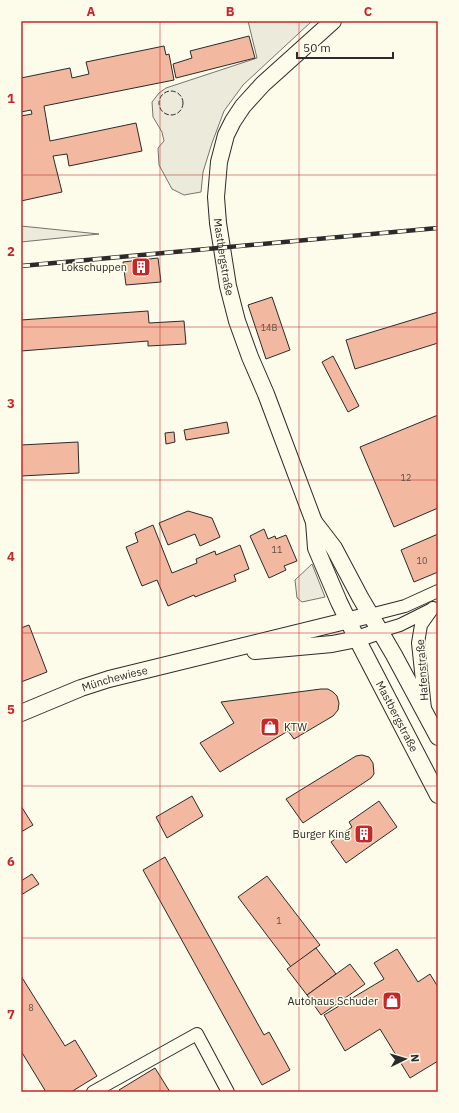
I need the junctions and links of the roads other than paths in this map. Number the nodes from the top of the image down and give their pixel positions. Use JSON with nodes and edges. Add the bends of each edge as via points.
{"nodes":[{"id":1,"x":334,"y":21,"type":"edge"},
{"id":2,"x":314,"y":522,"type":"junction"},
{"id":3,"x":438,"y":591,"type":"edge"},
{"id":4,"x":436,"y":607,"type":"edge"},
{"id":5,"x":370,"y":615,"type":"junction"},
{"id":6,"x":348,"y":620,"type":"junction"},
{"id":7,"x":380,"y":631,"type":"junction"},
{"id":8,"x":356,"y":639,"type":"junction"},
{"id":9,"x":212,"y":654,"type":"junction"},
{"id":10,"x":426,"y":712,"type":"junction"},
{"id":11,"x":21,"y":713,"type":"edge"},
{"id":12,"x":438,"y":736,"type":"edge"},
{"id":13,"x":438,"y":795,"type":"edge"},
{"id":14,"x":93,"y":1092,"type":"edge"},
{"id":15,"x":228,"y":1092,"type":"edge"}],
"edges":[{"from":1,"to":2,"type":"main road","name":"Mastbergstraße","via":[[264,84],[233,120],[219,162],[216,191],[221,248],[238,321]]},
{"from":2,"to":5,"type":"main road","name":"Mastbergstraße","via":[[334,548]]},
{"from":2,"to":6,"type":"main road","name":"Mastbergstraße","via":[[316,548]]},
{"from":3,"to":5,"type":"street","via":[[405,606]]},
{"from":4,"to":7,"type":"street","name":"Hafenstraße","via":[[400,625]]},
{"from":4,"to":10,"type":"street","name":"Hafenstraße","via":[[421,625],[418,643]]},
{"from":5,"to":6,"type":"main road"},
{"from":5,"to":7,"type":"main road","name":"Mastbergstraße"},
{"from":6,"to":8,"type":"main road","name":"Mastbergstraße"},
{"from":6,"to":9,"type":"main road","name":"Münchewiese"},
{"from":7,"to":8,"type":"main road"},
{"from":7,"to":10,"type":"main road","name":"Mastbergstraße"},
{"from":8,"to":9,"type":"main road","name":"Münchewiese","via":[[324,645]]},
{"from":8,"to":13,"type":"main road","name":"Mastbergstraße"},
{"from":9,"to":11,"type":"main road","name":"Münchewiese","via":[[88,686]]},
{"from":10,"to":12,"type":"main road","name":"Mastbergstraße"},
{"from":14,"to":15,"type":"street","via":[[197,1034]]}]}
